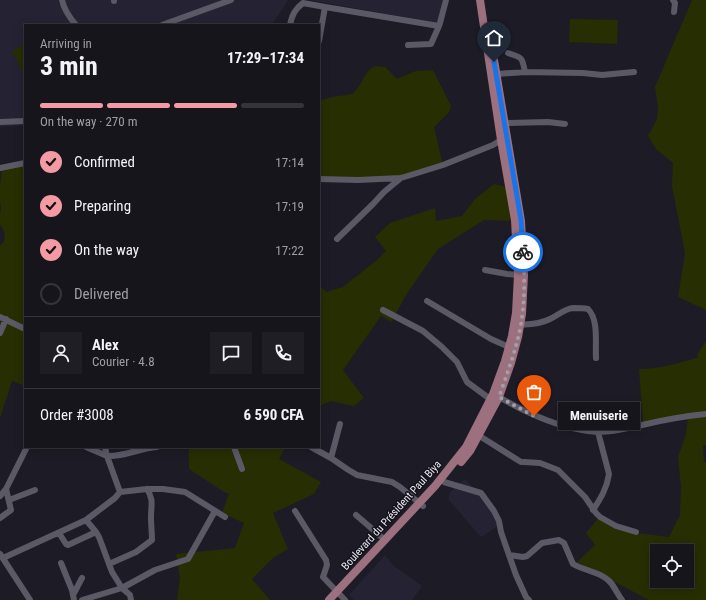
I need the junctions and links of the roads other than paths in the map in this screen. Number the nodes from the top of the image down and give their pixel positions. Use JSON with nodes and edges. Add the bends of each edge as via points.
{"nodes":[{"id":1,"x":62,"y":0,"type":"edge"},
{"id":2,"x":231,"y":0,"type":"edge"},
{"id":3,"x":446,"y":0,"type":"edge"},
{"id":4,"x":480,"y":0,"type":"edge"},
{"id":5,"x":485,"y":0,"type":"edge"},
{"id":6,"x":673,"y":0,"type":"edge"},
{"id":7,"x":325,"y":7,"type":"junction"},
{"id":8,"x":674,"y":12,"type":"dead end"},
{"id":9,"x":183,"y":18,"type":"junction"},
{"id":10,"x":75,"y":24,"type":"edge"},
{"id":11,"x":165,"y":24,"type":"edge"},
{"id":12,"x":181,"y":24,"type":"edge"},
{"id":13,"x":290,"y":24,"type":"edge"},
{"id":14,"x":439,"y":26,"type":"junction"},
{"id":15,"x":320,"y":35,"type":"edge"},
{"id":16,"x":408,"y":45,"type":"dead end"},
{"id":17,"x":508,"y":53,"type":"dead end"},
{"id":18,"x":525,"y":72,"type":"junction"},
{"id":19,"x":634,"y":72,"type":"dead end"},
{"id":20,"x":496,"y":74,"type":"junction"},
{"id":21,"x":24,"y":121,"type":"edge"},
{"id":22,"x":0,"y":122,"type":"edge"},
{"id":23,"x":504,"y":123,"type":"junction"},
{"id":24,"x":565,"y":124,"type":"dead end"},
{"id":25,"x":501,"y":140,"type":"junction"},
{"id":26,"x":24,"y":163,"type":"edge"},
{"id":27,"x":0,"y":168,"type":"edge"},
{"id":28,"x":400,"y":178,"type":"junction"},
{"id":29,"x":320,"y":179,"type":"edge"},
{"id":30,"x":337,"y":239,"type":"dead end"},
{"id":31,"x":485,"y":270,"type":"dead end"},
{"id":32,"x":518,"y":275,"type":"junction"},
{"id":33,"x":427,"y":301,"type":"dead end"},
{"id":34,"x":383,"y":310,"type":"dead end"},
{"id":35,"x":3,"y":318,"type":"edge"},
{"id":36,"x":518,"y":324,"type":"junction"},
{"id":37,"x":24,"y":328,"type":"edge"},
{"id":38,"x":0,"y":333,"type":"edge"},
{"id":39,"x":509,"y":347,"type":"junction"},
{"id":40,"x":596,"y":358,"type":"dead end"},
{"id":41,"x":499,"y":397,"type":"junction"},
{"id":42,"x":490,"y":399,"type":"junction"},
{"id":43,"x":706,"y":414,"type":"edge"},
{"id":44,"x":340,"y":424,"type":"dead end"},
{"id":45,"x":598,"y":432,"type":"junction"},
{"id":46,"x":478,"y":435,"type":"junction"},
{"id":47,"x":26,"y":448,"type":"edge"},
{"id":48,"x":88,"y":448,"type":"edge"},
{"id":49,"x":105,"y":448,"type":"edge"},
{"id":50,"x":152,"y":448,"type":"edge"},
{"id":51,"x":234,"y":448,"type":"edge"},
{"id":52,"x":313,"y":448,"type":"edge"},
{"id":53,"x":107,"y":456,"type":"junction"},
{"id":54,"x":331,"y":458,"type":"junction"},
{"id":55,"x":242,"y":469,"type":"dead end"},
{"id":56,"x":444,"y":482,"type":"junction"},
{"id":57,"x":6,"y":489,"type":"junction"},
{"id":58,"x":147,"y":489,"type":"junction"},
{"id":59,"x":35,"y":490,"type":"dead end"},
{"id":60,"x":120,"y":492,"type":"junction"},
{"id":61,"x":0,"y":496,"type":"edge"},
{"id":62,"x":9,"y":500,"type":"junction"},
{"id":63,"x":421,"y":504,"type":"junction"},
{"id":64,"x":593,"y":510,"type":"junction"},
{"id":65,"x":215,"y":511,"type":"junction"},
{"id":66,"x":295,"y":511,"type":"dead end"},
{"id":67,"x":356,"y":515,"type":"dead end"},
{"id":68,"x":225,"y":517,"type":"dead end"},
{"id":69,"x":0,"y":518,"type":"edge"},
{"id":70,"x":86,"y":520,"type":"junction"},
{"id":71,"x":96,"y":532,"type":"junction"},
{"id":72,"x":636,"y":532,"type":"dead end"},
{"id":73,"x":59,"y":533,"type":"junction"},
{"id":74,"x":385,"y":540,"type":"junction"},
{"id":75,"x":509,"y":555,"type":"junction"},
{"id":76,"x":1,"y":556,"type":"edge"},
{"id":77,"x":61,"y":563,"type":"dead end"},
{"id":78,"x":109,"y":564,"type":"junction"},
{"id":79,"x":82,"y":578,"type":"dead end"},
{"id":80,"x":122,"y":588,"type":"junction"},
{"id":81,"x":74,"y":597,"type":"edge"},
{"id":82,"x":340,"y":597,"type":"edge"},
{"id":83,"x":526,"y":599,"type":"edge"},
{"id":84,"x":30,"y":600,"type":"edge"},
{"id":85,"x":82,"y":600,"type":"edge"},
{"id":86,"x":131,"y":600,"type":"edge"},
{"id":87,"x":329,"y":600,"type":"edge"},
{"id":88,"x":622,"y":600,"type":"edge"}],
"edges":[{"from":1,"to":10,"type":"street","via":[[66,13]]},
{"from":2,"to":9,"type":"street"},
{"from":3,"to":14,"type":"street"},
{"from":4,"to":25,"type":"main road","name":"Boulevard du Président Paul Biya"},
{"from":5,"to":20,"type":"main road","name":"Boulevard du Président Paul Biya"},
{"from":6,"to":8,"type":"street"},
{"from":7,"to":13,"type":"street","via":[[303,3],[293,13]]},
{"from":7,"to":14,"type":"street"},
{"from":7,"to":15,"type":"street"},
{"from":9,"to":11,"type":"street"},
{"from":9,"to":12,"type":"street"},
{"from":14,"to":16,"type":"street","via":[[431,44]]},
{"from":17,"to":18,"type":"street","via":[[523,60]]},
{"from":18,"to":19,"type":"street","via":[[602,75]]},
{"from":18,"to":20,"type":"street"},
{"from":20,"to":23,"type":"main road","name":"Boulevard du Président Paul Biya"},
{"from":21,"to":22,"type":"street"},
{"from":23,"to":24,"type":"street"},
{"from":23,"to":36,"type":"main road","name":"Boulevard du Président Paul Biya","via":[[521,220],[524,275],[522,314]]},
{"from":25,"to":28,"type":"street","via":[[443,165]]},
{"from":25,"to":32,"type":"main road","name":"Boulevard du Président Paul Biya","via":[[515,220]]},
{"from":26,"to":27,"type":"street"},
{"from":28,"to":29,"type":"street"},
{"from":28,"to":30,"type":"street"},
{"from":31,"to":32,"type":"street"},
{"from":32,"to":36,"type":"main road","name":"Boulevard du Président Paul Biya"},
{"from":33,"to":39,"type":"street"},
{"from":34,"to":42,"type":"street","via":[[423,331],[457,362],[467,382]]},
{"from":35,"to":37,"type":"street"},
{"from":35,"to":38,"type":"street"},
{"from":36,"to":39,"type":"main road","name":"Boulevard du Président Paul Biya"},
{"from":36,"to":40,"type":"street","via":[[540,322],[572,308],[588,309],[595,322]]},
{"from":36,"to":41,"type":"main road","name":"Boulevard du Président Paul Biya","via":[[513,357]]},
{"from":39,"to":42,"type":"main road","name":"Boulevard du Président Paul Biya"},
{"from":41,"to":45,"type":"street","via":[[534,416],[565,426]]},
{"from":41,"to":46,"type":"main road","name":"Boulevard du Président Paul Biya"},
{"from":42,"to":63,"type":"main road","name":"Boulevard du Président Paul Biya","via":[[466,447]]},
{"from":43,"to":45,"type":"street","via":[[617,431]]},
{"from":44,"to":54,"type":"street"},
{"from":45,"to":64,"type":"street","via":[[609,474],[604,493]]},
{"from":46,"to":56,"type":"main road","name":"Boulevard du Président Paul Biya","via":[[470,450]]},
{"from":46,"to":64,"type":"street","via":[[521,462],[540,463],[558,470],[585,497]]},
{"from":47,"to":57,"type":"street"},
{"from":48,"to":53,"type":"street"},
{"from":49,"to":53,"type":"street"},
{"from":50,"to":53,"type":"street"},
{"from":51,"to":55,"type":"street"},
{"from":52,"to":54,"type":"street"},
{"from":53,"to":60,"type":"street"},
{"from":54,"to":63,"type":"street","via":[[357,475],[392,482]]},
{"from":56,"to":63,"type":"main road","name":"Boulevard du Président Paul Biya"},
{"from":56,"to":75,"type":"street","via":[[481,494],[496,513]]},
{"from":57,"to":61,"type":"street"},
{"from":57,"to":62,"type":"street"},
{"from":58,"to":60,"type":"street"},
{"from":58,"to":65,"type":"street","via":[[185,492]]},
{"from":58,"to":78,"type":"street","via":[[152,502],[152,540],[136,552]]},
{"from":59,"to":62,"type":"street"},
{"from":60,"to":70,"type":"street"},
{"from":62,"to":69,"type":"street","via":[[11,510]]},
{"from":63,"to":74,"type":"main road","name":"Boulevard du Président Paul Biya"},
{"from":63,"to":82,"type":"main road","name":"Boulevard du Président Paul Biya"},
{"from":64,"to":72,"type":"street","via":[[614,525]]},
{"from":65,"to":68,"type":"street"},
{"from":65,"to":80,"type":"street","via":[[188,559],[155,570]]},
{"from":66,"to":82,"type":"street","via":[[326,560],[323,576]]},
{"from":67,"to":74,"type":"street"},
{"from":70,"to":71,"type":"street"},
{"from":70,"to":73,"type":"street"},
{"from":71,"to":73,"type":"street","via":[[68,545]]},
{"from":71,"to":78,"type":"street"},
{"from":73,"to":76,"type":"street"},
{"from":74,"to":82,"type":"main road","name":"Boulevard du Président Paul Biya"},
{"from":75,"to":83,"type":"street"},
{"from":75,"to":88,"type":"street","via":[[527,556],[542,543],[559,540],[564,543],[573,564],[603,576],[612,584]]},
{"from":76,"to":84,"type":"street"},
{"from":77,"to":81,"type":"street"},
{"from":78,"to":80,"type":"street"},
{"from":79,"to":81,"type":"street"},
{"from":80,"to":85,"type":"street"},
{"from":80,"to":86,"type":"street","via":[[130,595]]},
{"from":82,"to":87,"type":"main road","name":"Boulevard du Président Paul Biya"}]}
